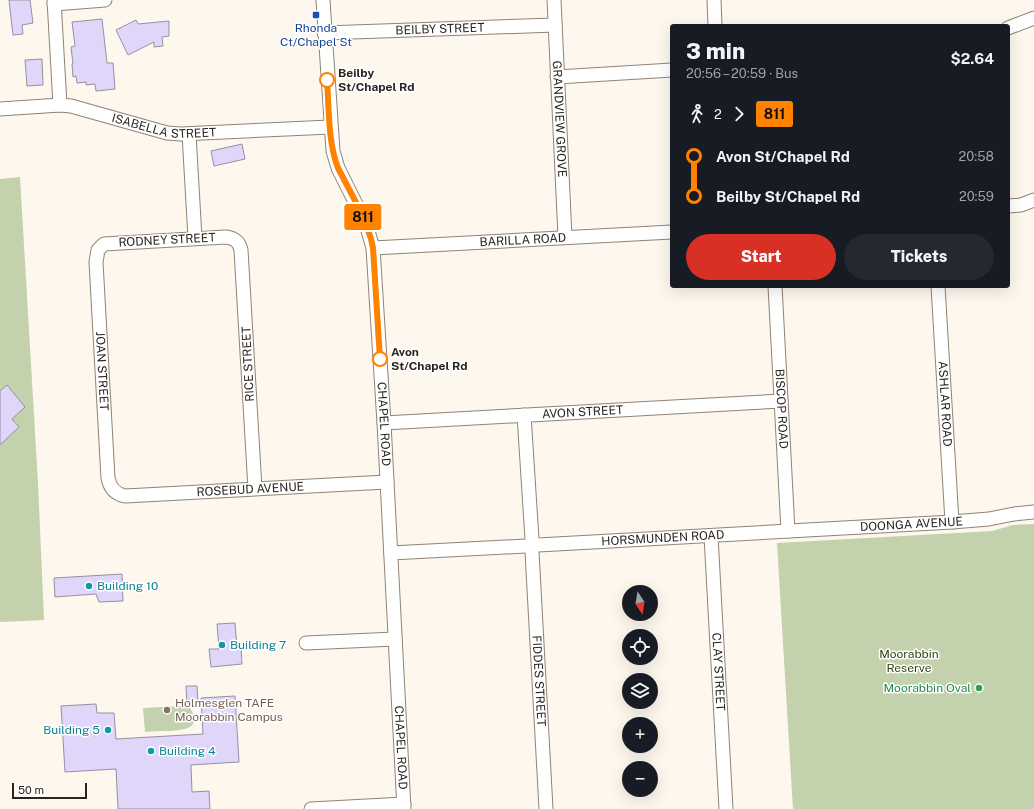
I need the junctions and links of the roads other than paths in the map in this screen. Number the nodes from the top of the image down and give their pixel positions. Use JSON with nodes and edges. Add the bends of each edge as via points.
{"nodes":[{"id":1,"x":105,"y":0,"type":"edge"},
{"id":2,"x":322,"y":0,"type":"edge"},
{"id":3,"x":554,"y":0,"type":"edge"},
{"id":4,"x":714,"y":0,"type":"edge"},
{"id":5,"x":54,"y":2,"type":"edge"},
{"id":6,"x":1034,"y":18,"type":"edge"},
{"id":7,"x":715,"y":24,"type":"edge"},
{"id":8,"x":555,"y":25,"type":"junction"},
{"id":9,"x":1010,"y":27,"type":"edge"},
{"id":10,"x":324,"y":33,"type":"junction"},
{"id":11,"x":670,"y":70,"type":"edge"},
{"id":12,"x":557,"y":77,"type":"junction"},
{"id":13,"x":60,"y":105,"type":"junction"},
{"id":14,"x":0,"y":109,"type":"edge"},
{"id":15,"x":330,"y":127,"type":"junction"},
{"id":16,"x":189,"y":134,"type":"junction"},
{"id":17,"x":1034,"y":200,"type":"edge"},
{"id":18,"x":1010,"y":206,"type":"edge"},
{"id":19,"x":670,"y":232,"type":"edge"},
{"id":20,"x":195,"y":238,"type":"junction"},
{"id":21,"x":566,"y":238,"type":"junction"},
{"id":22,"x":237,"y":241,"type":"joint"},
{"id":23,"x":373,"y":248,"type":"junction"},
{"id":24,"x":98,"y":250,"type":"joint"},
{"id":25,"x":776,"y":288,"type":"edge"},
{"id":26,"x":938,"y":288,"type":"edge"},
{"id":27,"x":781,"y":401,"type":"junction"},
{"id":28,"x":524,"y":415,"type":"junction"},
{"id":29,"x":384,"y":423,"type":"junction"},
{"id":30,"x":387,"y":482,"type":"junction"},
{"id":31,"x":255,"y":489,"type":"junction"},
{"id":32,"x":114,"y":491,"type":"joint"},
{"id":33,"x":1034,"y":512,"type":"edge"},
{"id":34,"x":952,"y":522,"type":"junction"},
{"id":35,"x":788,"y":531,"type":"junction"},
{"id":36,"x":711,"y":536,"type":"junction"},
{"id":37,"x":532,"y":545,"type":"junction"},
{"id":38,"x":390,"y":553,"type":"junction"},
{"id":39,"x":395,"y":639,"type":"junction"},
{"id":40,"x":306,"y":643,"type":"dead end"},
{"id":41,"x":404,"y":807,"type":"edge"},
{"id":42,"x":311,"y":809,"type":"edge"},
{"id":43,"x":546,"y":809,"type":"edge"},
{"id":44,"x":726,"y":809,"type":"edge"}],
"edges":[{"from":1,"to":5,"type":"street"},
{"from":2,"to":10,"type":"street","name":"CHAPEL ROAD"},
{"from":3,"to":8,"type":"street","name":"GRANDVIEW GROVE"},
{"from":4,"to":7,"type":"street"},
{"from":5,"to":13,"type":"street"},
{"from":6,"to":9,"type":"street"},
{"from":8,"to":10,"type":"street","name":"BEILBY STREET"},
{"from":8,"to":12,"type":"street","name":"GRANDVIEW GROVE"},
{"from":10,"to":15,"type":"street","name":"CHAPEL ROAD"},
{"from":11,"to":12,"type":"street"},
{"from":12,"to":21,"type":"street","name":"GRANDVIEW GROVE"},
{"from":13,"to":14,"type":"street","name":"ISABELLA STREET"},
{"from":13,"to":16,"type":"street","name":"ISABELLA STREET","via":[[77,107],[173,134]]},
{"from":15,"to":16,"type":"street","name":"ISABELLA STREET"},
{"from":15,"to":23,"type":"street","name":"CHAPEL ROAD","via":[[335,160],[366,224]]},
{"from":16,"to":20,"type":"street"},
{"from":17,"to":18,"type":"street"},
{"from":19,"to":21,"type":"street","name":"BARILLA ROAD"},
{"from":20,"to":22,"type":"street","name":"RODNEY STREET","via":[[226,236]]},
{"from":20,"to":24,"type":"street","name":"RODNEY STREET","via":[[108,243]]},
{"from":21,"to":23,"type":"street","name":"BARILLA ROAD"},
{"from":22,"to":31,"type":"street","name":"RICE STREET","via":[[241,250]]},
{"from":23,"to":29,"type":"street","name":"CHAPEL ROAD"},
{"from":24,"to":32,"type":"street","name":"JOAN STREET","via":[[96,262],[108,478]]},
{"from":25,"to":27,"type":"street","name":"BISCOP ROAD"},
{"from":26,"to":34,"type":"street","name":"ASHLAR ROAD"},
{"from":27,"to":28,"type":"street","name":"AVON STREET"},
{"from":27,"to":35,"type":"street","name":"BISCOP ROAD"},
{"from":28,"to":29,"type":"street","name":"AVON STREET"},
{"from":28,"to":37,"type":"street","name":"FIDDES STREET"},
{"from":29,"to":30,"type":"street","name":"CHAPEL ROAD"},
{"from":30,"to":31,"type":"street","name":"ROSEBUD AVENUE"},
{"from":30,"to":38,"type":"street","name":"CHAPEL ROAD"},
{"from":31,"to":32,"type":"street","name":"ROSEBUD AVENUE","via":[[125,496]]},
{"from":33,"to":34,"type":"street","name":"DOONGA AVENUE"},
{"from":34,"to":35,"type":"street","name":"DOONGA AVENUE"},
{"from":35,"to":36,"type":"street","name":"HORSMUNDEN ROAD"},
{"from":36,"to":37,"type":"street","name":"HORSMUNDEN ROAD"},
{"from":36,"to":44,"type":"street","name":"CLAY STREET"},
{"from":37,"to":38,"type":"street","name":"HORSMUNDEN ROAD"},
{"from":37,"to":43,"type":"street","name":"FIDDES STREET"},
{"from":38,"to":39,"type":"street","name":"CHAPEL ROAD"},
{"from":39,"to":40,"type":"street"},
{"from":39,"to":41,"type":"street","name":"CHAPEL ROAD"},
{"from":41,"to":42,"type":"street"}]}
